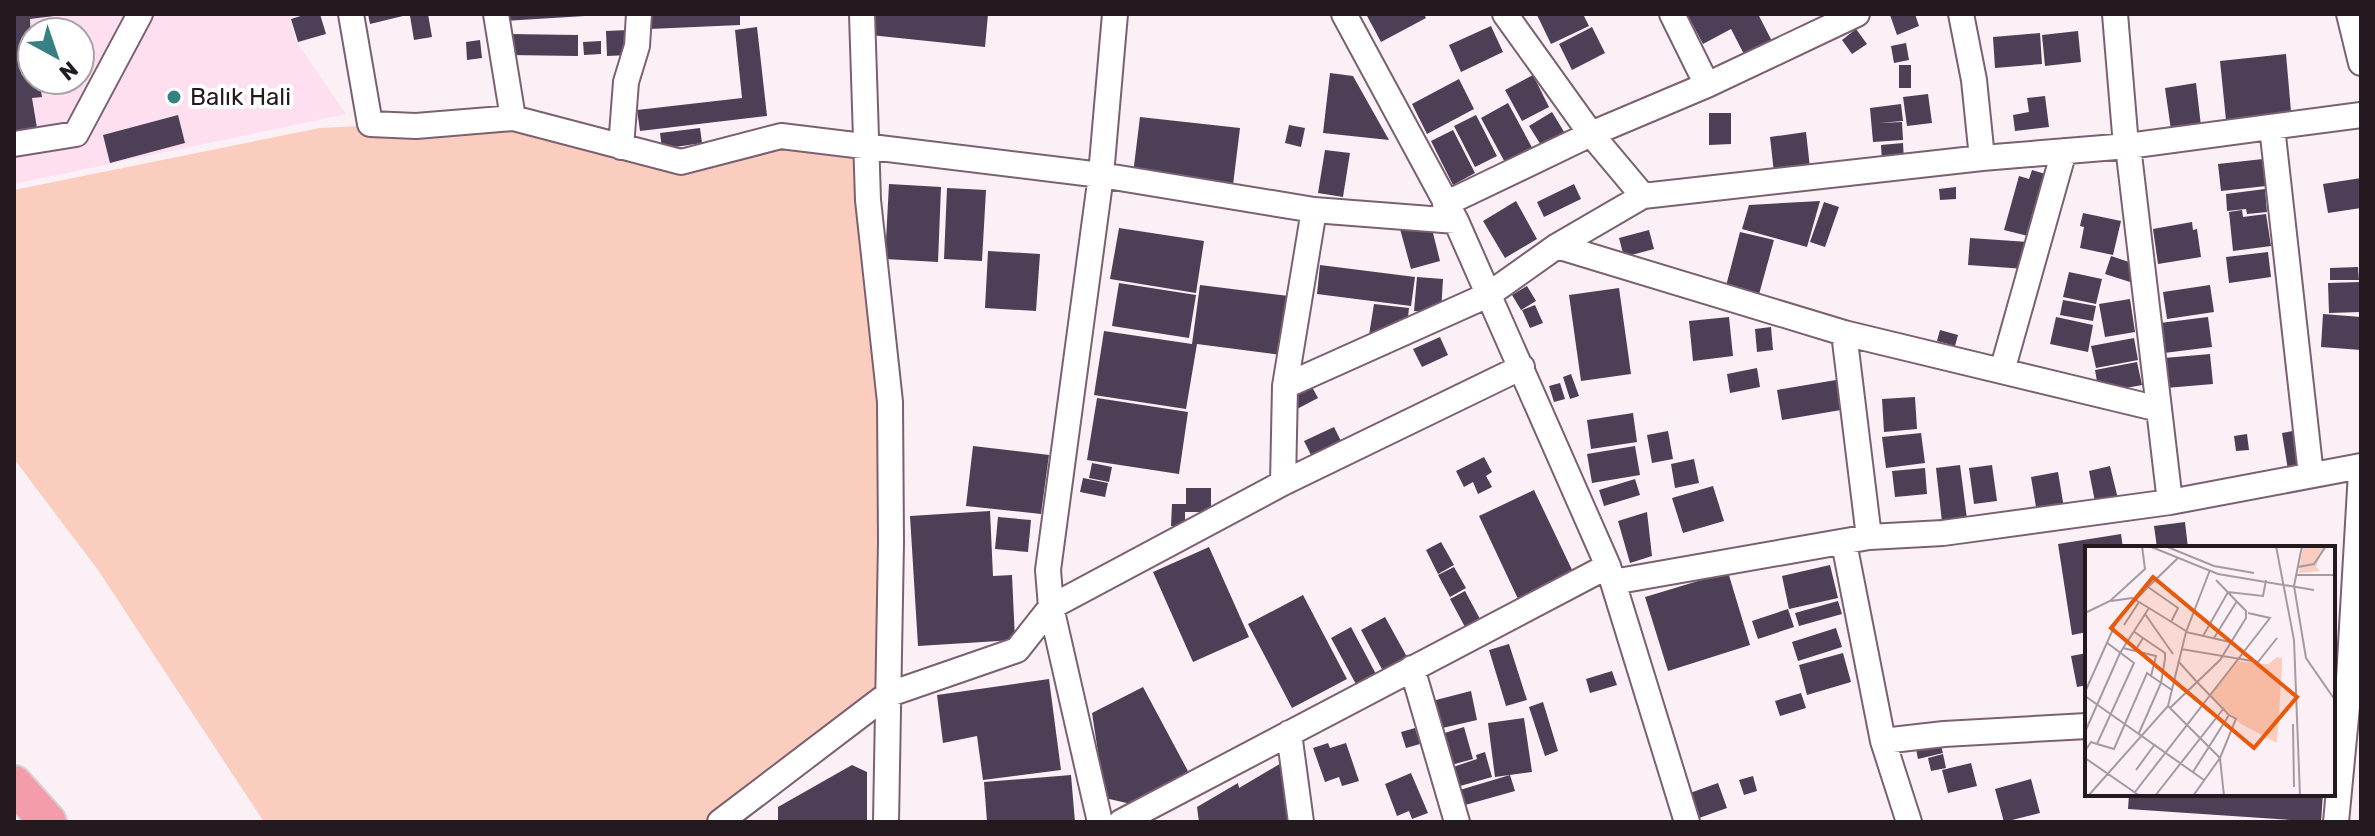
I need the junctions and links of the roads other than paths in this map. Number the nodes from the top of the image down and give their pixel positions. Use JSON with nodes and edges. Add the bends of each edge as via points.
{"nodes":[{"id":1,"x":140,"y":14,"type":"edge"},
{"id":2,"x":351,"y":14,"type":"edge"},
{"id":3,"x":496,"y":14,"type":"edge"},
{"id":4,"x":639,"y":14,"type":"edge"},
{"id":5,"x":862,"y":14,"type":"edge"},
{"id":6,"x":1115,"y":14,"type":"edge"},
{"id":7,"x":1344,"y":14,"type":"edge"},
{"id":8,"x":1505,"y":14,"type":"edge"},
{"id":9,"x":1672,"y":14,"type":"edge"},
{"id":10,"x":1961,"y":14,"type":"edge"},
{"id":11,"x":2115,"y":14,"type":"edge"},
{"id":12,"x":2349,"y":14,"type":"edge"},
{"id":13,"x":1844,"y":17,"type":"edge"},
{"id":14,"x":2361,"y":63,"type":"edge"},
{"id":15,"x":1707,"y":85,"type":"junction"},
{"id":16,"x":2361,"y":115,"type":"edge"},
{"id":17,"x":513,"y":118,"type":"junction"},
{"id":18,"x":2272,"y":127,"type":"junction"},
{"id":19,"x":1591,"y":134,"type":"junction"},
{"id":20,"x":14,"y":144,"type":"edge"},
{"id":21,"x":867,"y":146,"type":"junction"},
{"id":22,"x":2128,"y":146,"type":"junction"},
{"id":23,"x":621,"y":147,"type":"junction"},
{"id":24,"x":2064,"y":151,"type":"junction"},
{"id":25,"x":1982,"y":158,"type":"junction"},
{"id":26,"x":1101,"y":175,"type":"junction"},
{"id":27,"x":1643,"y":196,"type":"junction"},
{"id":28,"x":1314,"y":210,"type":"junction"},
{"id":29,"x":1451,"y":212,"type":"junction"},
{"id":30,"x":1557,"y":246,"type":"junction"},
{"id":31,"x":1488,"y":295,"type":"junction"},
{"id":32,"x":1844,"y":333,"type":"junction"},
{"id":33,"x":1522,"y":367,"type":"junction"},
{"id":34,"x":2002,"y":371,"type":"junction"},
{"id":35,"x":1285,"y":386,"type":"junction"},
{"id":36,"x":2159,"y":409,"type":"junction"},
{"id":37,"x":2361,"y":469,"type":"edge"},
{"id":38,"x":2311,"y":475,"type":"junction"},
{"id":39,"x":1283,"y":483,"type":"junction"},
{"id":40,"x":2170,"y":502,"type":"junction"},
{"id":41,"x":1869,"y":537,"type":"junction"},
{"id":42,"x":1844,"y":543,"type":"junction"},
{"id":43,"x":1610,"y":574,"type":"junction"},
{"id":44,"x":1051,"y":607,"type":"junction"},
{"id":45,"x":1412,"y":668,"type":"junction"},
{"id":46,"x":887,"y":695,"type":"junction"},
{"id":47,"x":2340,"y":697,"type":"edge"},
{"id":48,"x":2085,"y":726,"type":"edge"},
{"id":49,"x":1289,"y":733,"type":"junction"},
{"id":50,"x":1883,"y":741,"type":"junction"},
{"id":51,"x":14,"y":784,"type":"edge"},
{"id":52,"x":48,"y":822,"type":"edge"},
{"id":53,"x":720,"y":822,"type":"edge"},
{"id":54,"x":886,"y":822,"type":"edge"},
{"id":55,"x":1100,"y":822,"type":"edge"},
{"id":56,"x":1121,"y":822,"type":"edge"},
{"id":57,"x":1301,"y":822,"type":"edge"},
{"id":58,"x":1457,"y":822,"type":"edge"},
{"id":59,"x":1687,"y":822,"type":"edge"},
{"id":60,"x":1909,"y":822,"type":"edge"},
{"id":61,"x":2336,"y":822,"type":"edge"}],
"edges":[{"from":1,"to":20,"type":"street","via":[[76,134]]},
{"from":2,"to":17,"type":"street","via":[[370,124]]},
{"from":3,"to":17,"type":"street"},
{"from":4,"to":23,"type":"street"},
{"from":5,"to":21,"type":"street"},
{"from":6,"to":26,"type":"street"},
{"from":7,"to":29,"type":"street"},
{"from":8,"to":19,"type":"street"},
{"from":9,"to":15,"type":"street"},
{"from":10,"to":25,"type":"street"},
{"from":11,"to":22,"type":"street"},
{"from":12,"to":14,"type":"street"},
{"from":13,"to":15,"type":"street"},
{"from":15,"to":19,"type":"street"},
{"from":16,"to":18,"type":"street"},
{"from":17,"to":23,"type":"street"},
{"from":18,"to":22,"type":"street"},
{"from":18,"to":38,"type":"street"},
{"from":19,"to":27,"type":"street"},
{"from":19,"to":29,"type":"street"},
{"from":21,"to":23,"type":"street","via":[[781,136],[681,162]]},
{"from":21,"to":26,"type":"street"},
{"from":21,"to":46,"type":"street","via":[[890,402]]},
{"from":22,"to":24,"type":"street"},
{"from":22,"to":36,"type":"street"},
{"from":24,"to":25,"type":"street"},
{"from":24,"to":34,"type":"street"},
{"from":25,"to":27,"type":"street"},
{"from":26,"to":28,"type":"street"},
{"from":26,"to":44,"type":"street","via":[[1048,570]]},
{"from":27,"to":30,"type":"street"},
{"from":28,"to":29,"type":"street"},
{"from":28,"to":35,"type":"street"},
{"from":29,"to":31,"type":"street"},
{"from":30,"to":31,"type":"street"},
{"from":30,"to":32,"type":"street"},
{"from":31,"to":33,"type":"street"},
{"from":31,"to":35,"type":"street"},
{"from":32,"to":34,"type":"street"},
{"from":32,"to":41,"type":"street"},
{"from":33,"to":39,"type":"street"},
{"from":33,"to":43,"type":"street"},
{"from":34,"to":36,"type":"street"},
{"from":35,"to":39,"type":"street"},
{"from":36,"to":40,"type":"street"},
{"from":37,"to":38,"type":"street"},
{"from":37,"to":47,"type":"street"},
{"from":38,"to":40,"type":"street"},
{"from":39,"to":44,"type":"street"},
{"from":40,"to":41,"type":"street","via":[[1943,533]]},
{"from":41,"to":42,"type":"street"},
{"from":42,"to":43,"type":"street"},
{"from":42,"to":50,"type":"street"},
{"from":43,"to":45,"type":"street"},
{"from":43,"to":59,"type":"street"},
{"from":44,"to":46,"type":"street","via":[[1017,650]]},
{"from":44,"to":55,"type":"street"},
{"from":45,"to":49,"type":"street"},
{"from":45,"to":58,"type":"street"},
{"from":46,"to":53,"type":"street"},
{"from":46,"to":54,"type":"street"},
{"from":47,"to":61,"type":"street"},
{"from":48,"to":50,"type":"street"},
{"from":49,"to":56,"type":"street"},
{"from":49,"to":57,"type":"street"},
{"from":50,"to":60,"type":"street"},
{"from":51,"to":52,"type":"highway"}]}
